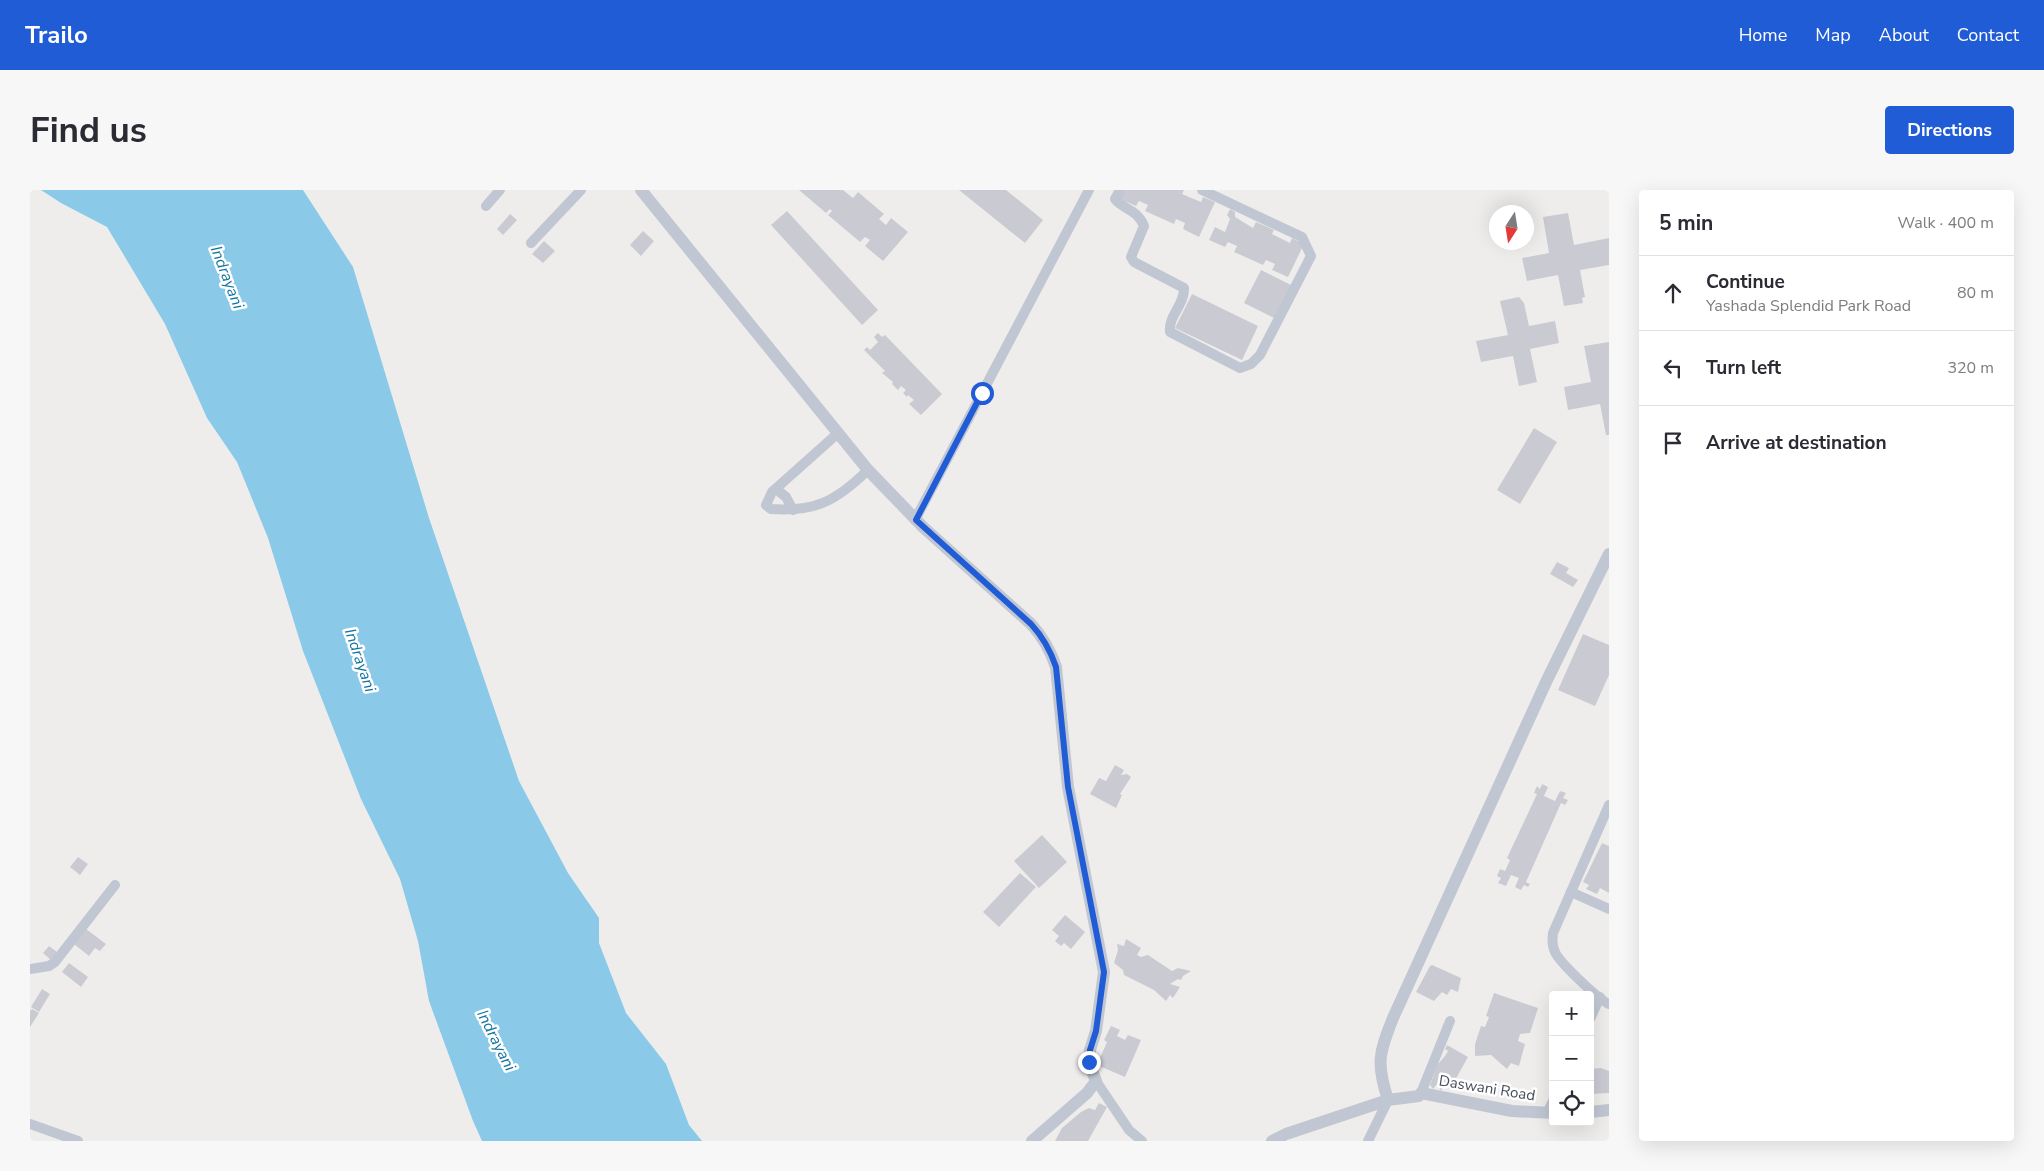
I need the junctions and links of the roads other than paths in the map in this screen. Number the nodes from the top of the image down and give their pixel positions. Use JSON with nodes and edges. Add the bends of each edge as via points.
{"nodes":[{"id":1,"x":500,"y":190,"type":"edge"},
{"id":2,"x":581,"y":190,"type":"edge"},
{"id":3,"x":642,"y":190,"type":"edge"},
{"id":4,"x":1089,"y":190,"type":"edge"},
{"id":5,"x":1120,"y":190,"type":"edge"},
{"id":6,"x":1202,"y":190,"type":"edge"},
{"id":7,"x":486,"y":206,"type":"dead end"},
{"id":8,"x":531,"y":243,"type":"dead end"},
{"id":9,"x":837,"y":434,"type":"junction"},
{"id":10,"x":868,"y":470,"type":"junction"},
{"id":11,"x":776,"y":489,"type":"junction"},
{"id":12,"x":793,"y":510,"type":"junction"},
{"id":13,"x":916,"y":520,"type":"junction"},
{"id":14,"x":1609,"y":554,"type":"edge"},
{"id":15,"x":1609,"y":805,"type":"edge"},
{"id":16,"x":114,"y":885,"type":"dead end"},
{"id":17,"x":1571,"y":892,"type":"junction"},
{"id":18,"x":1609,"y":909,"type":"edge"},
{"id":19,"x":30,"y":969,"type":"edge"},
{"id":20,"x":1606,"y":1001,"type":"edge"},
{"id":21,"x":1594,"y":1014,"type":"edge"},
{"id":22,"x":1450,"y":1022,"type":"dead end"},
{"id":23,"x":1096,"y":1081,"type":"junction"},
{"id":24,"x":1421,"y":1093,"type":"junction"},
{"id":25,"x":1388,"y":1100,"type":"junction"},
{"id":26,"x":1609,"y":1110,"type":"edge"},
{"id":27,"x":1594,"y":1112,"type":"edge"},
{"id":28,"x":1549,"y":1113,"type":"edge"},
{"id":29,"x":30,"y":1124,"type":"edge"},
{"id":30,"x":1045,"y":1136,"type":"edge"},
{"id":31,"x":78,"y":1141,"type":"edge"},
{"id":32,"x":1032,"y":1141,"type":"edge"},
{"id":33,"x":1142,"y":1141,"type":"edge"},
{"id":34,"x":1272,"y":1141,"type":"edge"},
{"id":35,"x":1368,"y":1141,"type":"edge"}],
"edges":[{"from":1,"to":7,"type":"street"},
{"from":2,"to":8,"type":"street"},
{"from":3,"to":9,"type":"street"},
{"from":4,"to":13,"type":"street"},
{"from":5,"to":6,"type":"street","via":[[1115,200],[1117,203],[1141,219],[1144,226],[1132,251],[1134,262],[1184,288],[1169,325],[1170,332],[1240,368],[1251,364],[1260,355],[1311,256],[1302,237]]},
{"from":9,"to":10,"type":"street"},
{"from":9,"to":11,"type":"street"},
{"from":10,"to":12,"type":"street","via":[[833,498],[815,507]]},
{"from":10,"to":13,"type":"street"},
{"from":11,"to":12,"type":"street","via":[[786,497]]},
{"from":11,"to":12,"type":"street","via":[[766,504],[771,509]]},
{"from":13,"to":23,"type":"street","via":[[1031,624],[1051,651],[1056,667],[1068,787],[1104,972],[1089,1062]]},
{"from":14,"to":25,"type":"street","via":[[1547,680],[1393,1018],[1382,1047],[1380,1063]]},
{"from":15,"to":17,"type":"street"},
{"from":16,"to":19,"type":"street","via":[[55,962]]},
{"from":17,"to":18,"type":"street"},
{"from":17,"to":20,"type":"street","via":[[1553,933],[1555,954]]},
{"from":20,"to":21,"type":"street"},
{"from":22,"to":24,"type":"street"},
{"from":23,"to":30,"type":"street"},
{"from":23,"to":33,"type":"street","via":[[1129,1130]]},
{"from":24,"to":25,"type":"street","name":"Daswani Road","via":[[1419,1096]]},
{"from":24,"to":28,"type":"street","name":"Daswani Road","via":[[1512,1111]]},
{"from":25,"to":34,"type":"street","name":"Daswani Road"},
{"from":25,"to":35,"type":"street"},
{"from":26,"to":27,"type":"street"},
{"from":29,"to":31,"type":"street"},
{"from":30,"to":32,"type":"street"}]}
